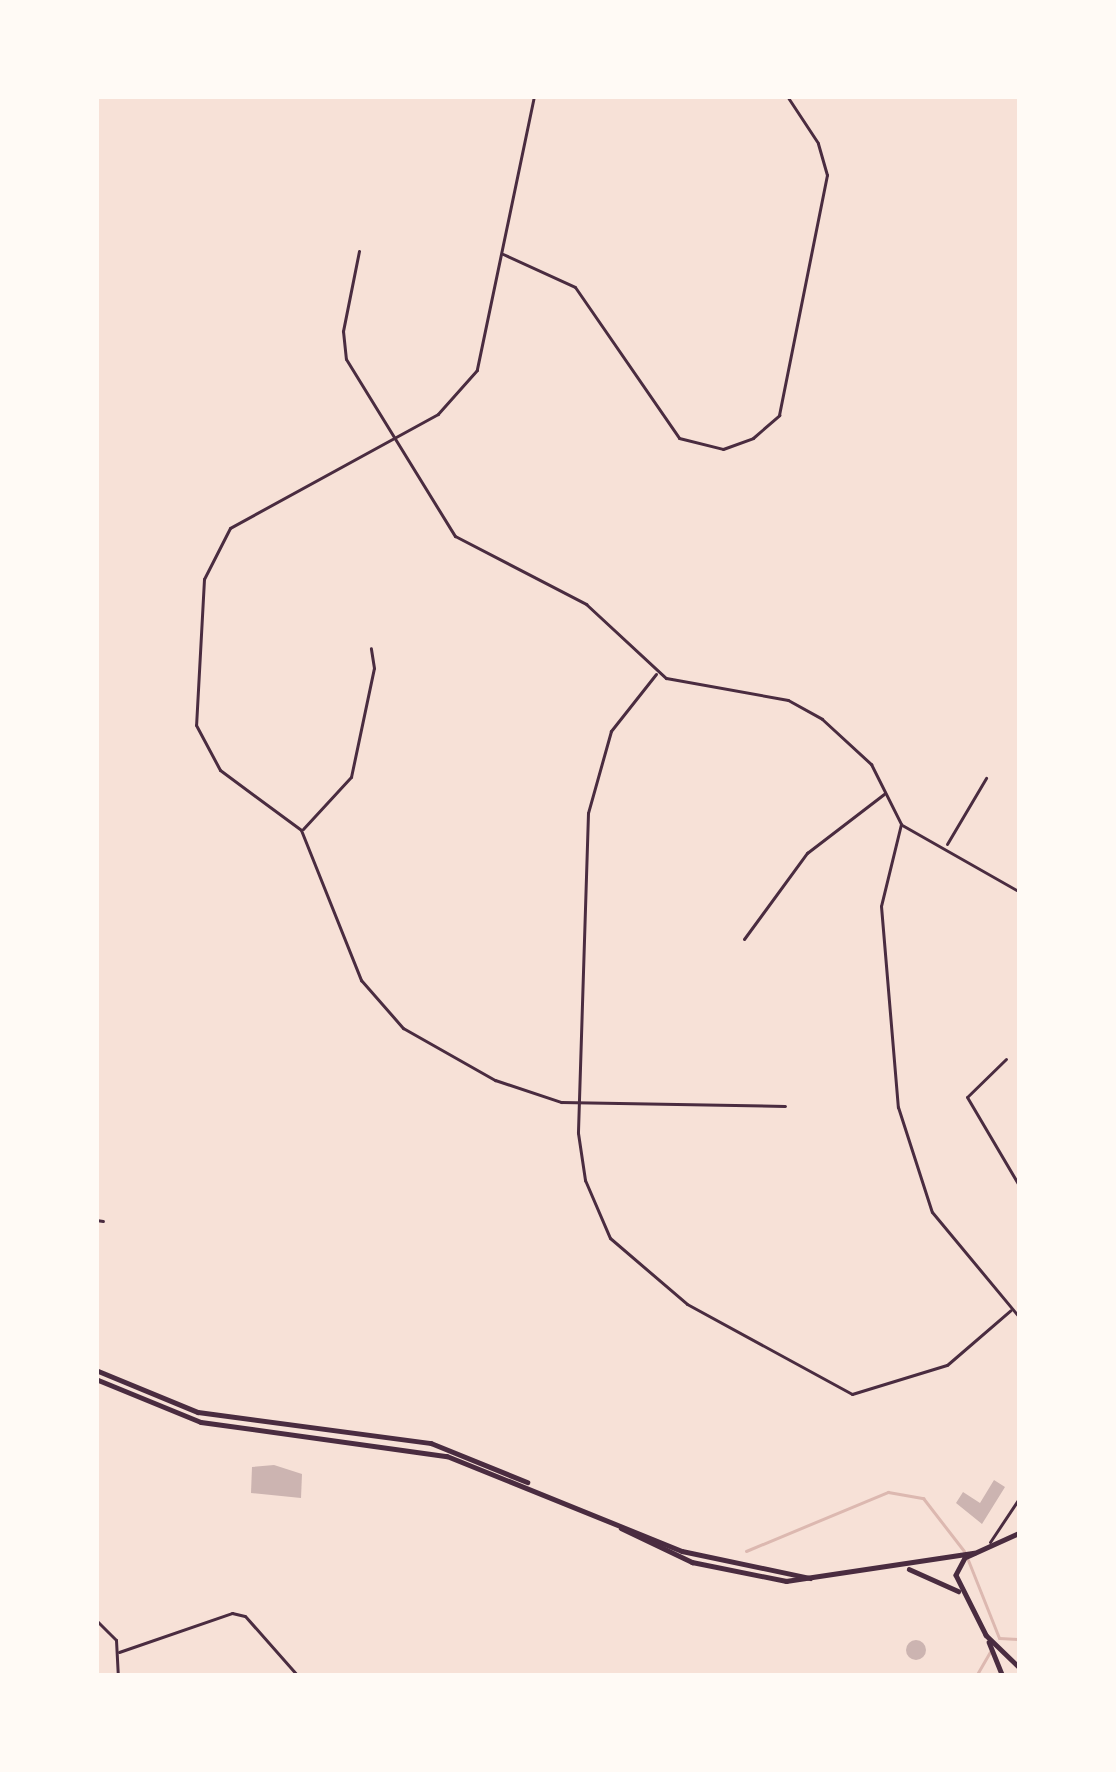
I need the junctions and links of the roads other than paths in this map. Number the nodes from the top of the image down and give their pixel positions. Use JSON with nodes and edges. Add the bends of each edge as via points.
{"nodes":[{"id":1,"x":534,"y":96,"type":"edge"},
{"id":2,"x":787,"y":96,"type":"edge"},
{"id":3,"x":359,"y":251,"type":"dead end"},
{"id":4,"x":501,"y":254,"type":"junction"},
{"id":5,"x":392,"y":438,"type":"junction"},
{"id":6,"x":371,"y":648,"type":"dead end"},
{"id":7,"x":658,"y":672,"type":"junction"},
{"id":8,"x":986,"y":778,"type":"dead end"},
{"id":9,"x":885,"y":793,"type":"junction"},
{"id":10,"x":901,"y":824,"type":"junction"},
{"id":11,"x":302,"y":830,"type":"junction"},
{"id":12,"x":946,"y":845,"type":"junction"},
{"id":13,"x":1020,"y":892,"type":"edge"},
{"id":14,"x":744,"y":939,"type":"dead end"},
{"id":15,"x":1006,"y":1059,"type":"dead end"},
{"id":16,"x":580,"y":1105,"type":"junction"},
{"id":17,"x":785,"y":1106,"type":"dead end"},
{"id":18,"x":1020,"y":1187,"type":"edge"},
{"id":19,"x":96,"y":1220,"type":"edge"},
{"id":20,"x":103,"y":1222,"type":"dead end"},
{"id":21,"x":1012,"y":1309,"type":"junction"},
{"id":22,"x":1020,"y":1318,"type":"edge"},
{"id":23,"x":96,"y":1370,"type":"edge"},
{"id":24,"x":96,"y":1379,"type":"edge"},
{"id":25,"x":528,"y":1484,"type":"junction"},
{"id":26,"x":1020,"y":1498,"type":"edge"},
{"id":27,"x":1020,"y":1533,"type":"edge"},
{"id":28,"x":990,"y":1542,"type":"junction"},
{"id":29,"x":959,"y":1558,"type":"junction"},
{"id":30,"x":906,"y":1569,"type":"junction"},
{"id":31,"x":963,"y":1594,"type":"junction"},
{"id":32,"x":96,"y":1620,"type":"edge"},
{"id":33,"x":119,"y":1652,"type":"junction"},
{"id":34,"x":1000,"y":1659,"type":"junction"},
{"id":35,"x":1020,"y":1668,"type":"edge"},
{"id":36,"x":118,"y":1676,"type":"edge"},
{"id":37,"x":298,"y":1676,"type":"edge"},
{"id":38,"x":1003,"y":1676,"type":"edge"}],
"edges":[{"from":1,"to":4,"type":"street"},
{"from":2,"to":4,"type":"street","via":[[818,143],[826,175],[779,415],[753,438],[723,449],[679,438],[574,286]]},
{"from":3,"to":5,"type":"street","via":[[343,344]]},
{"from":4,"to":5,"type":"street","via":[[477,370],[455,402]]},
{"from":5,"to":7,"type":"street","via":[[455,536],[586,604]]},
{"from":5,"to":11,"type":"street","via":[[240,517],[204,579],[193,701],[200,737],[229,778]]},
{"from":6,"to":11,"type":"street","via":[[374,668],[351,776]]},
{"from":7,"to":9,"type":"street","via":[[802,707],[858,747]]},
{"from":7,"to":16,"type":"street","via":[[611,731],[593,785]]},
{"from":8,"to":12,"type":"street"},
{"from":9,"to":10,"type":"street"},
{"from":9,"to":14,"type":"street","via":[[807,853]]},
{"from":10,"to":12,"type":"street"},
{"from":10,"to":21,"type":"street","via":[[881,906],[898,1106],[932,1212]]},
{"from":11,"to":16,"type":"street","via":[[369,994],[403,1028],[520,1091]]},
{"from":12,"to":13,"type":"street"},
{"from":15,"to":18,"type":"street","via":[[967,1097]]},
{"from":16,"to":17,"type":"street"},
{"from":16,"to":21,"type":"street","via":[[585,1180],[620,1250],[687,1304],[827,1385],[872,1393],[938,1370]]},
{"from":19,"to":20,"type":"street"},
{"from":21,"to":22,"type":"street"},
{"from":23,"to":25,"type":"main road","via":[[198,1412],[431,1443]]},
{"from":24,"to":25,"type":"main road","via":[[201,1422],[412,1448]]},
{"from":25,"to":30,"type":"main road","via":[[719,1562],[810,1578]]},
{"from":26,"to":28,"type":"street"},
{"from":27,"to":28,"type":"main road"},
{"from":28,"to":29,"type":"main road"},
{"from":29,"to":30,"type":"main road"},
{"from":29,"to":31,"type":"main road"},
{"from":30,"to":31,"type":"main road"},
{"from":31,"to":34,"type":"main road"},
{"from":32,"to":33,"type":"street"},
{"from":33,"to":36,"type":"street"},
{"from":33,"to":37,"type":"street","via":[[232,1613],[245,1616]]},
{"from":34,"to":35,"type":"main road"},
{"from":34,"to":38,"type":"main road"}]}
